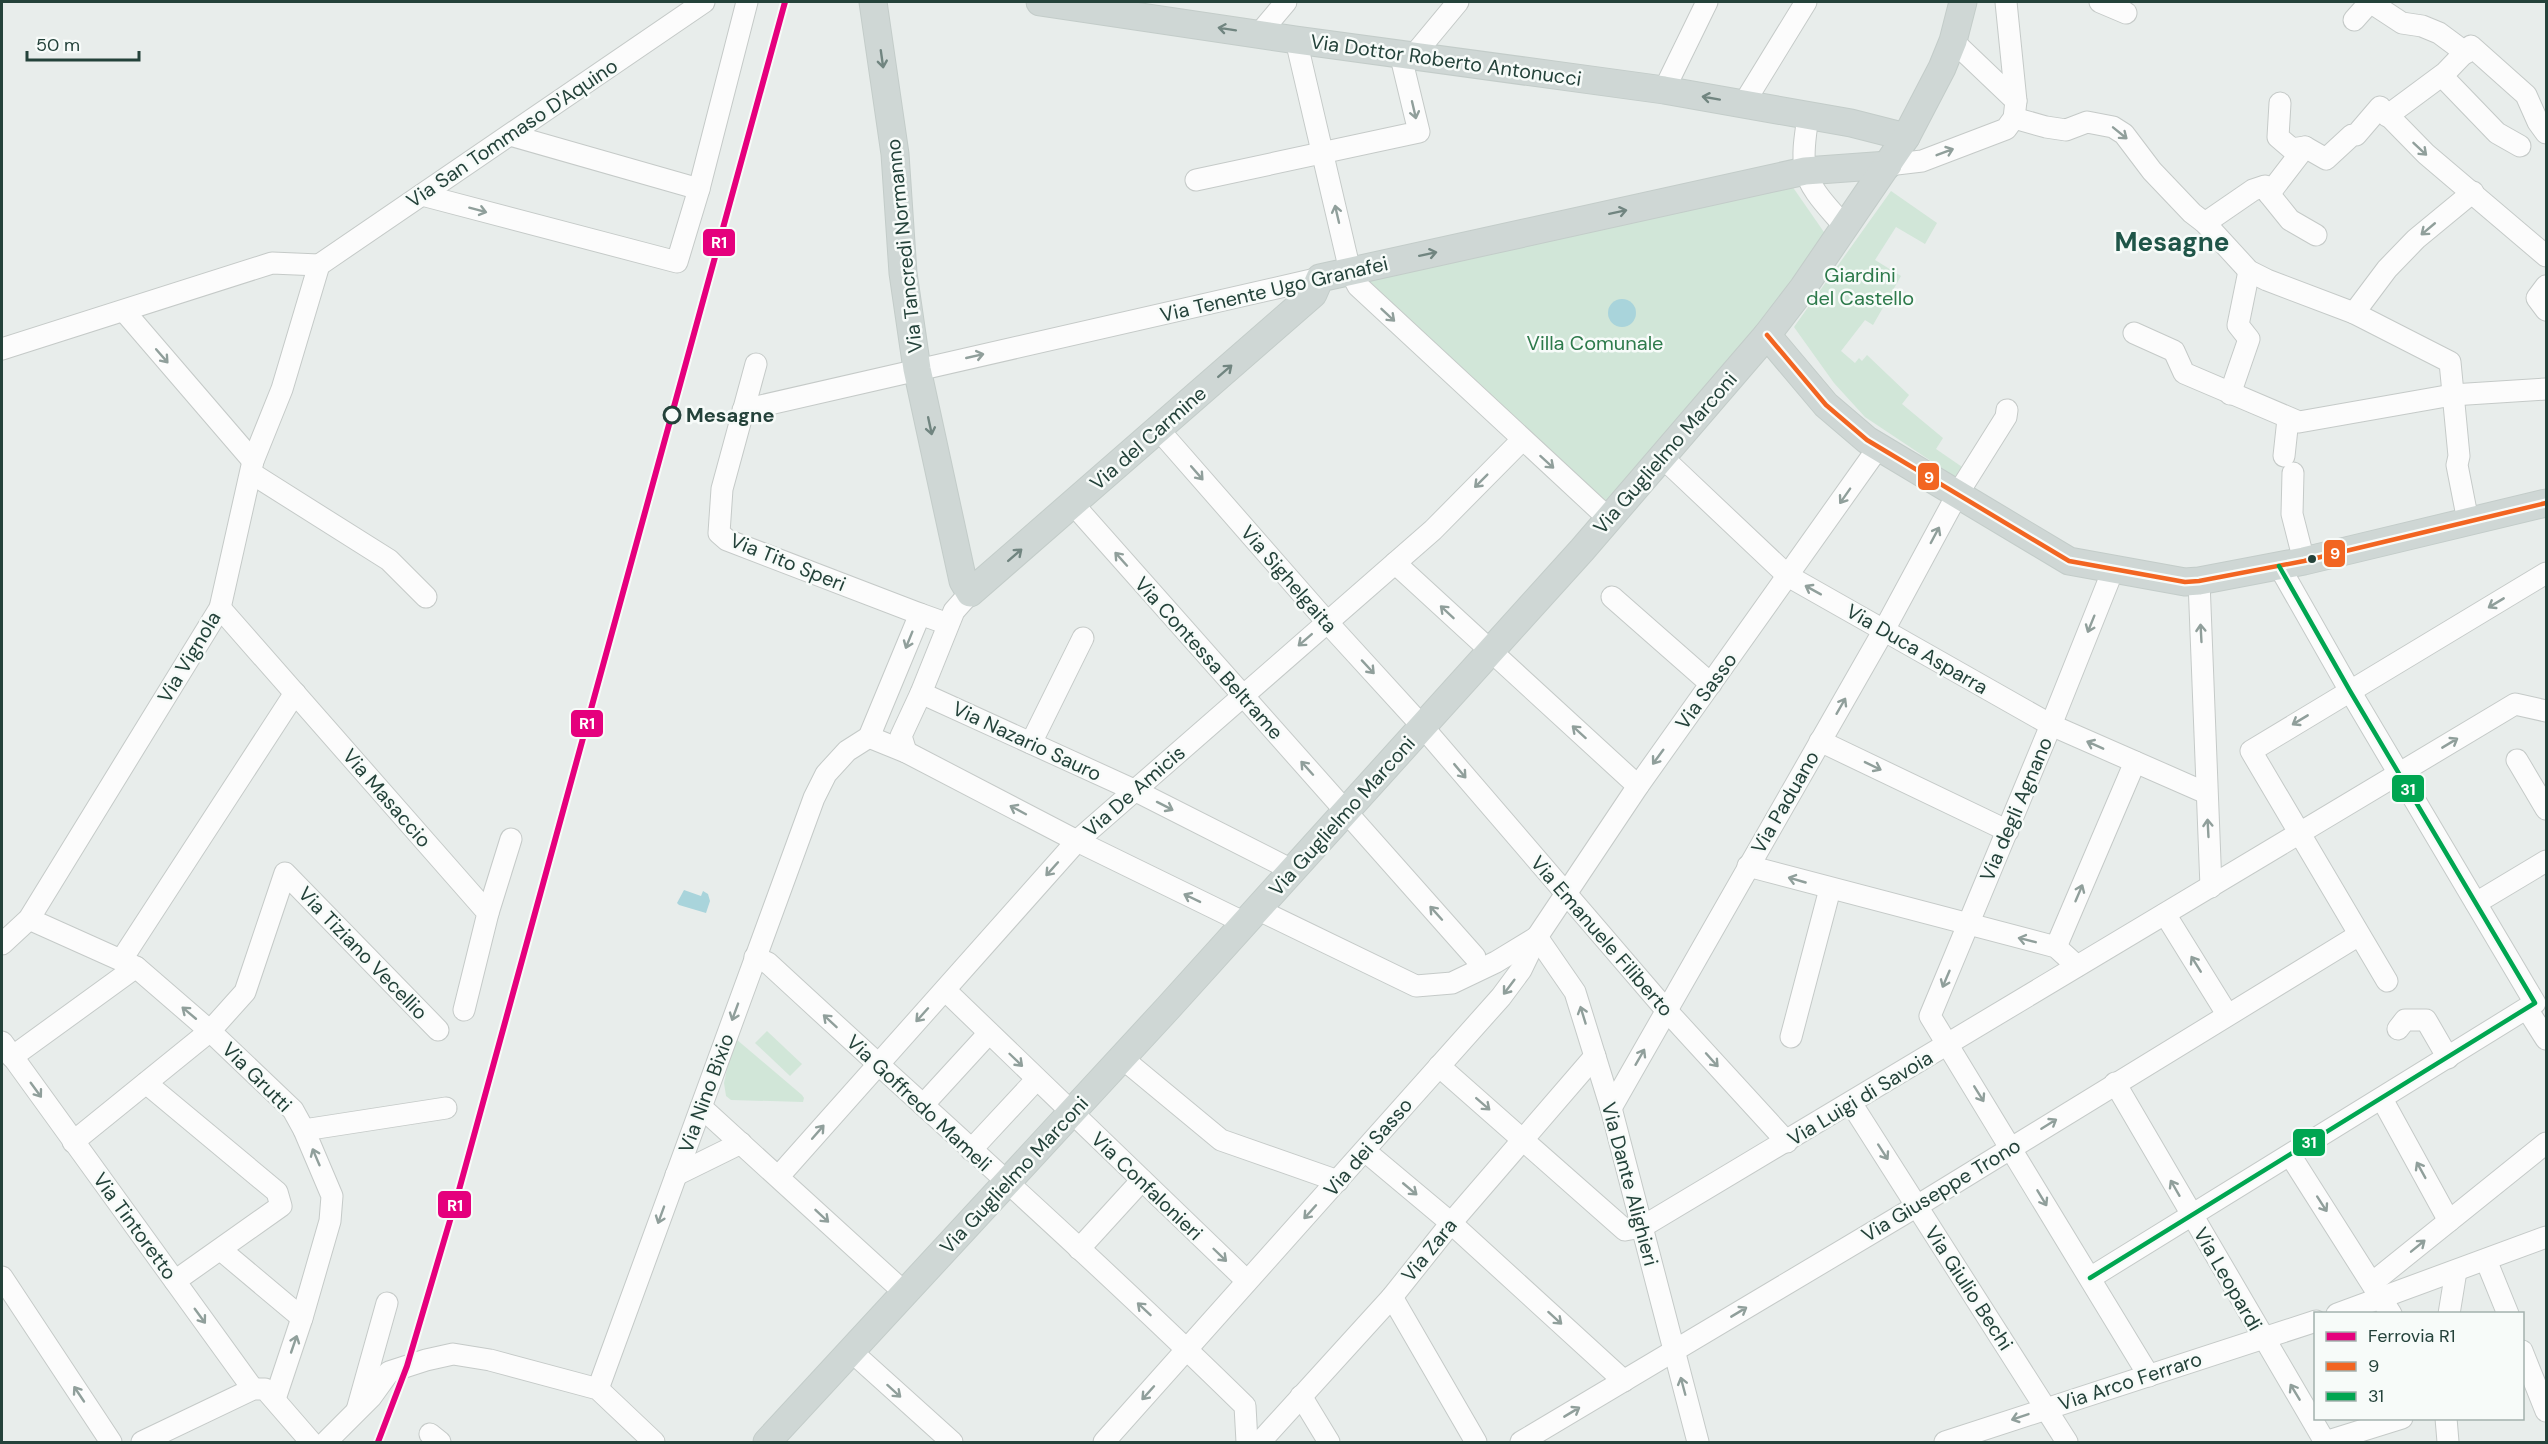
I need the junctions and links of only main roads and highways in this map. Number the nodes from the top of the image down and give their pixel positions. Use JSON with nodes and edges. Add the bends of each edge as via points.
{"nodes":[{"id":1,"x":873,"y":2,"type":"edge"},
{"id":2,"x":1040,"y":2,"type":"edge"},
{"id":3,"x":1963,"y":2,"type":"edge"},
{"id":4,"x":1108,"y":6,"type":"edge"},
{"id":5,"x":1906,"y":137,"type":"junction"},
{"id":6,"x":1888,"y":165,"type":"junction"},
{"id":7,"x":1320,"y":278,"type":"joint"},
{"id":8,"x":1767,"y":335,"type":"junction"},
{"id":9,"x":2547,"y":503,"type":"edge"},
{"id":10,"x":970,"y":593,"type":"joint"},
{"id":11,"x":767,"y":1443,"type":"edge"}],
"edges":[{"from":1,"to":10,"type":"main road","name":"Via Tancredi Normanno","one_way":true,"via":[[895,154],[903,273],[917,369],[963,581]]},
{"from":2,"to":4,"type":"main road","name":"Via Dottor Roberto Antonucci"},
{"from":3,"to":5,"type":"main road","name":"Via Guglielmo Marconi","via":[[1953,40]]},
{"from":5,"to":4,"type":"main road","name":"Via Dottor Roberto Antonucci","one_way":true,"via":[[1851,123],[1664,90],[1296,40]]},
{"from":5,"to":6,"type":"main road","name":"Via Guglielmo Marconi"},
{"from":7,"to":6,"type":"main road","name":"Via Tenente Ugo Granafei","one_way":true,"via":[[1805,171]]},
{"from":6,"to":8,"type":"main road","name":"Via Guglielmo Marconi"},
{"from":10,"to":7,"type":"main road","name":"Via del Carmine","one_way":true,"via":[[1313,294]]},
{"from":8,"to":9,"type":"main road","via":[[1826,405],[1878,448],[2069,561],[2185,582],[2199,581],[2292,564]]},
{"from":8,"to":11,"type":"main road","name":"Via Guglielmo Marconi","via":[[1582,550],[1346,812]]}]}
